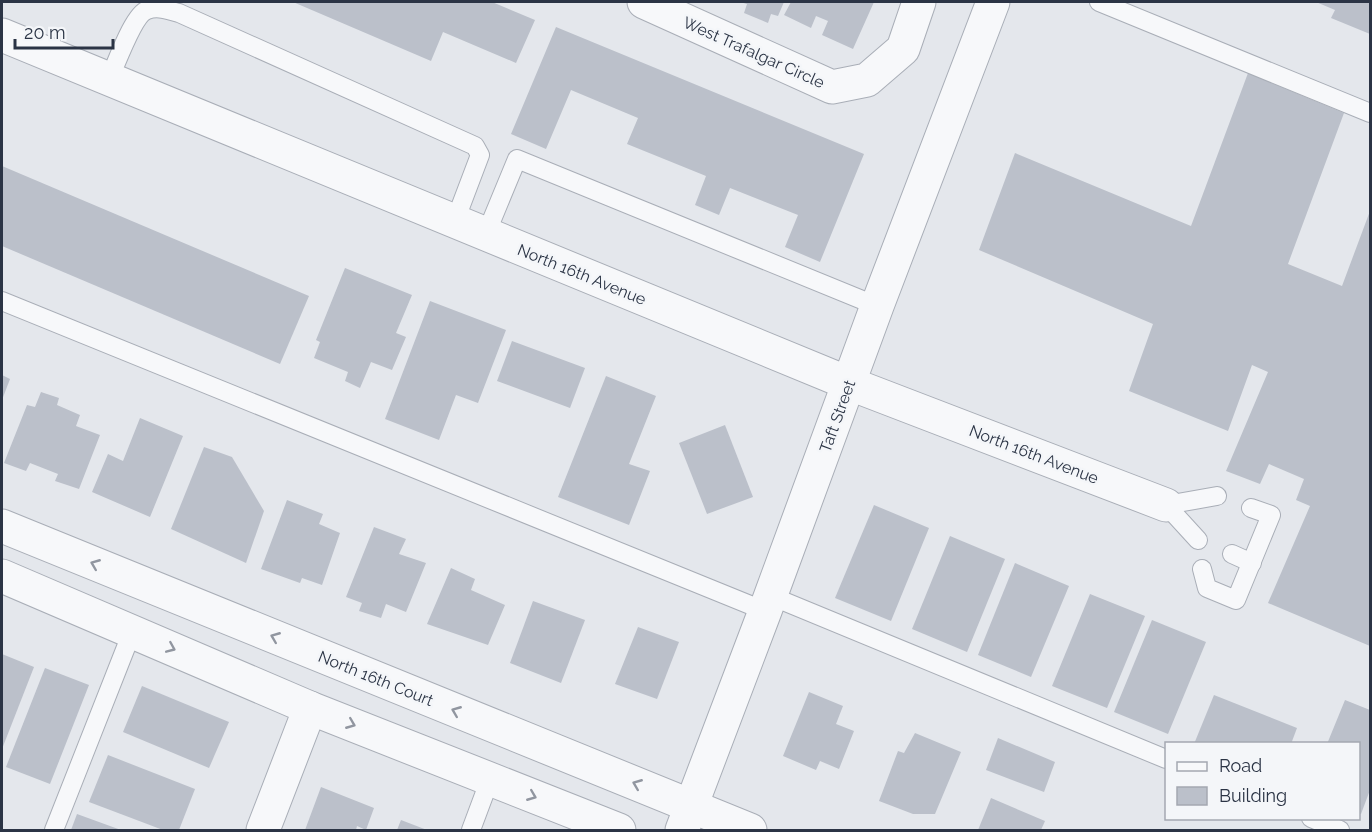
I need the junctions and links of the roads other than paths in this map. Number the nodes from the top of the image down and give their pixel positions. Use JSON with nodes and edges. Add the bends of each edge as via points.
{"nodes":[{"id":1,"x":644,"y":2,"type":"edge"},
{"id":2,"x":920,"y":2,"type":"edge"},
{"id":3,"x":993,"y":2,"type":"edge"},
{"id":4,"x":1099,"y":2,"type":"edge"},
{"id":5,"x":2,"y":35,"type":"edge"},
{"id":6,"x":109,"y":79,"type":"junction"},
{"id":7,"x":1371,"y":113,"type":"edge"},
{"id":8,"x":455,"y":222,"type":"junction"},
{"id":9,"x":486,"y":234,"type":"junction"},
{"id":10,"x":2,"y":301,"type":"edge"},
{"id":11,"x":877,"y":306,"type":"junction"},
{"id":12,"x":848,"y":383,"type":"junction"},
{"id":13,"x":1216,"y":496,"type":"dead end"},
{"id":14,"x":1166,"y":505,"type":"junction"},
{"id":15,"x":1251,"y":508,"type":"dead end"},
{"id":16,"x":2,"y":526,"type":"edge"},
{"id":17,"x":1198,"y":540,"type":"dead end"},
{"id":18,"x":1232,"y":554,"type":"dead end"},
{"id":19,"x":1251,"y":563,"type":"junction"},
{"id":20,"x":1202,"y":569,"type":"dead end"},
{"id":21,"x":2,"y":576,"type":"edge"},
{"id":22,"x":768,"y":603,"type":"junction"},
{"id":23,"x":132,"y":632,"type":"junction"},
{"id":24,"x":310,"y":708,"type":"junction"},
{"id":25,"x":1165,"y":758,"type":"edge"},
{"id":26,"x":490,"y":780,"type":"junction"},
{"id":27,"x":686,"y":818,"type":"edge"},
{"id":28,"x":1313,"y":820,"type":"edge"},
{"id":29,"x":54,"y":831,"type":"edge"},
{"id":30,"x":263,"y":831,"type":"edge"},
{"id":31,"x":471,"y":831,"type":"edge"},
{"id":32,"x":619,"y":831,"type":"edge"},
{"id":33,"x":750,"y":831,"type":"edge"},
{"id":34,"x":1340,"y":831,"type":"edge"}],
"edges":[{"from":1,"to":2,"type":"street","name":"West Trafalgar Circle","via":[[832,87],[867,80],[903,49]]},
{"from":3,"to":11,"type":"street","name":"Taft Street"},
{"from":4,"to":7,"type":"lane"},
{"from":5,"to":6,"type":"street","name":"North 16th Avenue"},
{"from":6,"to":8,"type":"street","name":"North 16th Avenue"},
{"from":6,"to":8,"type":"lane","via":[[135,21],[144,11],[162,8],[179,13],[476,146],[480,155]]},
{"from":8,"to":9,"type":"street","name":"North 16th Avenue"},
{"from":9,"to":11,"type":"lane","via":[[517,159]]},
{"from":9,"to":12,"type":"street","name":"North 16th Avenue"},
{"from":10,"to":22,"type":"lane"},
{"from":11,"to":12,"type":"street","name":"Taft Street"},
{"from":12,"to":14,"type":"street","name":"North 16th Avenue"},
{"from":12,"to":22,"type":"street","name":"Taft Street"},
{"from":13,"to":14,"type":"lane"},
{"from":14,"to":17,"type":"lane"},
{"from":15,"to":19,"type":"lane","via":[[1271,515]]},
{"from":27,"to":16,"type":"street","name":"North 16th Court","one_way":true},
{"from":18,"to":19,"type":"lane"},
{"from":19,"to":20,"type":"lane","via":[[1236,600],[1207,588]]},
{"from":21,"to":23,"type":"street"},
{"from":22,"to":25,"type":"lane"},
{"from":22,"to":27,"type":"street","name":"Taft Street"},
{"from":23,"to":24,"type":"street","one_way":true},
{"from":23,"to":29,"type":"lane"},
{"from":24,"to":26,"type":"street","one_way":true},
{"from":24,"to":30,"type":"street"},
{"from":26,"to":31,"type":"lane"},
{"from":26,"to":32,"type":"street","one_way":true},
{"from":27,"to":33,"type":"street","name":"North 16th Court"},
{"from":28,"to":34,"type":"lane"}]}
